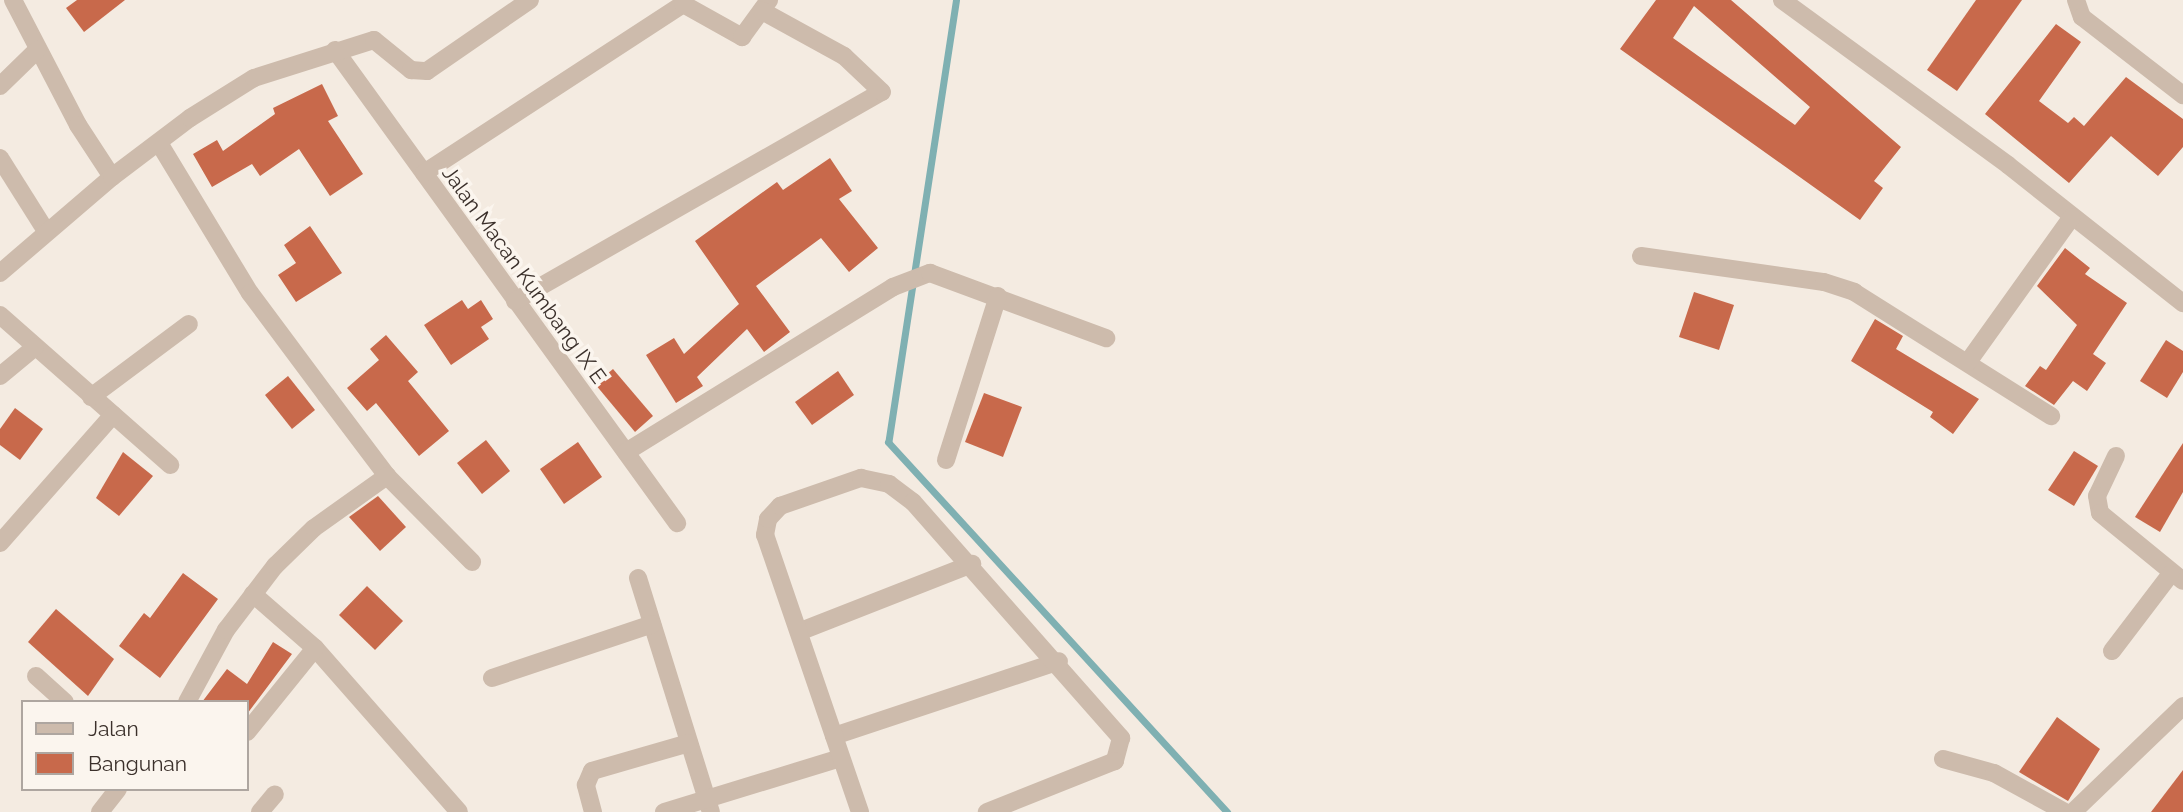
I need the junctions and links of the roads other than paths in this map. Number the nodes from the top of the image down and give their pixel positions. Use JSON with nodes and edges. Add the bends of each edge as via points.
{"nodes":[{"id":1,"x":13,"y":0,"type":"edge"},
{"id":2,"x":530,"y":0,"type":"edge"},
{"id":3,"x":1782,"y":0,"type":"edge"},
{"id":4,"x":2076,"y":0,"type":"edge"},
{"id":5,"x":766,"y":6,"type":"edge"},
{"id":6,"x":37,"y":50,"type":"junction"},
{"id":7,"x":335,"y":50,"type":"junction"},
{"id":8,"x":0,"y":86,"type":"edge"},
{"id":9,"x":2183,"y":95,"type":"edge"},
{"id":10,"x":159,"y":143,"type":"junction"},
{"id":11,"x":0,"y":158,"type":"edge"},
{"id":12,"x":424,"y":173,"type":"junction"},
{"id":13,"x":112,"y":177,"type":"junction"},
{"id":14,"x":2072,"y":217,"type":"junction"},
{"id":15,"x":46,"y":231,"type":"junction"},
{"id":16,"x":1641,"y":256,"type":"dead end"},
{"id":17,"x":0,"y":273,"type":"edge"},
{"id":18,"x":998,"y":296,"type":"junction"},
{"id":19,"x":516,"y":301,"type":"junction"},
{"id":20,"x":2183,"y":303,"type":"edge"},
{"id":21,"x":0,"y":315,"type":"edge"},
{"id":22,"x":189,"y":324,"type":"dead end"},
{"id":23,"x":1106,"y":338,"type":"dead end"},
{"id":24,"x":35,"y":347,"type":"junction"},
{"id":25,"x":1968,"y":362,"type":"junction"},
{"id":26,"x":0,"y":376,"type":"edge"},
{"id":27,"x":91,"y":397,"type":"junction"},
{"id":28,"x":113,"y":415,"type":"junction"},
{"id":29,"x":2051,"y":415,"type":"dead end"},
{"id":30,"x":626,"y":452,"type":"junction"},
{"id":31,"x":2116,"y":456,"type":"dead end"},
{"id":32,"x":946,"y":460,"type":"dead end"},
{"id":33,"x":170,"y":465,"type":"dead end"},
{"id":34,"x":387,"y":475,"type":"junction"},
{"id":35,"x":677,"y":523,"type":"dead end"},
{"id":36,"x":0,"y":543,"type":"edge"},
{"id":37,"x":472,"y":562,"type":"dead end"},
{"id":38,"x":972,"y":565,"type":"junction"},
{"id":39,"x":638,"y":578,"type":"dead end"},
{"id":40,"x":2177,"y":578,"type":"edge"},
{"id":41,"x":253,"y":594,"type":"junction"},
{"id":42,"x":652,"y":624,"type":"junction"},
{"id":43,"x":801,"y":631,"type":"junction"},
{"id":44,"x":315,"y":649,"type":"junction"},
{"id":45,"x":2112,"y":651,"type":"dead end"},
{"id":46,"x":1059,"y":661,"type":"junction"},
{"id":47,"x":37,"y":676,"type":"dead end"},
{"id":48,"x":492,"y":678,"type":"dead end"},
{"id":49,"x":63,"y":700,"type":"edge"},
{"id":50,"x":188,"y":700,"type":"edge"},
{"id":51,"x":2183,"y":706,"type":"edge"},
{"id":52,"x":248,"y":731,"type":"edge"},
{"id":53,"x":834,"y":736,"type":"junction"},
{"id":54,"x":689,"y":743,"type":"junction"},
{"id":55,"x":841,"y":758,"type":"junction"},
{"id":56,"x":1944,"y":759,"type":"dead end"},
{"id":57,"x":117,"y":791,"type":"edge"},
{"id":58,"x":275,"y":794,"type":"dead end"},
{"id":59,"x":709,"y":807,"type":"edge"},
{"id":60,"x":104,"y":810,"type":"edge"},
{"id":61,"x":260,"y":812,"type":"edge"},
{"id":62,"x":459,"y":812,"type":"edge"},
{"id":63,"x":593,"y":812,"type":"edge"},
{"id":64,"x":664,"y":812,"type":"edge"},
{"id":65,"x":860,"y":812,"type":"edge"},
{"id":66,"x":987,"y":812,"type":"edge"},
{"id":67,"x":2065,"y":812,"type":"edge"},
{"id":68,"x":2073,"y":812,"type":"edge"}],
"edges":[{"from":1,"to":6,"type":"street"},
{"from":2,"to":7,"type":"street","via":[[427,71],[411,70],[379,42],[360,41]]},
{"from":3,"to":14,"type":"street"},
{"from":4,"to":9,"type":"street","via":[[2082,17]]},
{"from":5,"to":12,"type":"street","via":[[742,37],[683,4]]},
{"from":5,"to":19,"type":"street","via":[[844,56],[882,92]]},
{"from":6,"to":8,"type":"street"},
{"from":6,"to":13,"type":"street"},
{"from":7,"to":10,"type":"street","via":[[254,78]]},
{"from":7,"to":12,"type":"street","name":"Jalan Macan Kumbang IX E"},
{"from":10,"to":13,"type":"street"},
{"from":10,"to":34,"type":"street","via":[[250,293]]},
{"from":11,"to":15,"type":"street"},
{"from":12,"to":19,"type":"street","name":"Jalan Macan Kumbang IX E"},
{"from":13,"to":15,"type":"street"},
{"from":14,"to":20,"type":"street"},
{"from":14,"to":25,"type":"street"},
{"from":15,"to":17,"type":"street"},
{"from":16,"to":25,"type":"street","via":[[1837,285],[1872,301]]},
{"from":18,"to":23,"type":"street"},
{"from":18,"to":30,"type":"street","via":[[930,273],[902,282]]},
{"from":18,"to":32,"type":"street"},
{"from":19,"to":30,"type":"street","name":"Jalan Macan Kumbang IX E"},
{"from":21,"to":24,"type":"street"},
{"from":22,"to":27,"type":"street"},
{"from":24,"to":26,"type":"street"},
{"from":24,"to":27,"type":"street"},
{"from":25,"to":29,"type":"street"},
{"from":27,"to":28,"type":"street"},
{"from":28,"to":33,"type":"street"},
{"from":28,"to":36,"type":"street"},
{"from":30,"to":35,"type":"street","name":"Jalan Macan Kumbang IX E"},
{"from":31,"to":40,"type":"street","via":[[2097,496],[2100,513]]},
{"from":34,"to":37,"type":"street"},
{"from":34,"to":41,"type":"street","via":[[298,542]]},
{"from":38,"to":43,"type":"street"},
{"from":38,"to":43,"type":"street","via":[[913,502],[876,479],[850,480],[780,506],[768,519],[765,535]]},
{"from":38,"to":46,"type":"street"},
{"from":39,"to":42,"type":"street"},
{"from":40,"to":45,"type":"street"},
{"from":41,"to":44,"type":"street"},
{"from":41,"to":50,"type":"street"},
{"from":42,"to":48,"type":"street"},
{"from":42,"to":54,"type":"street"},
{"from":43,"to":53,"type":"street"},
{"from":44,"to":52,"type":"street"},
{"from":44,"to":62,"type":"street"},
{"from":46,"to":53,"type":"street"},
{"from":46,"to":66,"type":"street","via":[[1119,733],[1120,757]]},
{"from":47,"to":49,"type":"street"},
{"from":51,"to":68,"type":"street"},
{"from":53,"to":55,"type":"street"},
{"from":54,"to":59,"type":"street"},
{"from":54,"to":63,"type":"street","via":[[592,771],[586,794]]},
{"from":55,"to":59,"type":"street"},
{"from":55,"to":65,"type":"street"},
{"from":56,"to":67,"type":"street","via":[[1994,773]]},
{"from":57,"to":60,"type":"street"},
{"from":58,"to":61,"type":"street"},
{"from":59,"to":64,"type":"street"}]}
